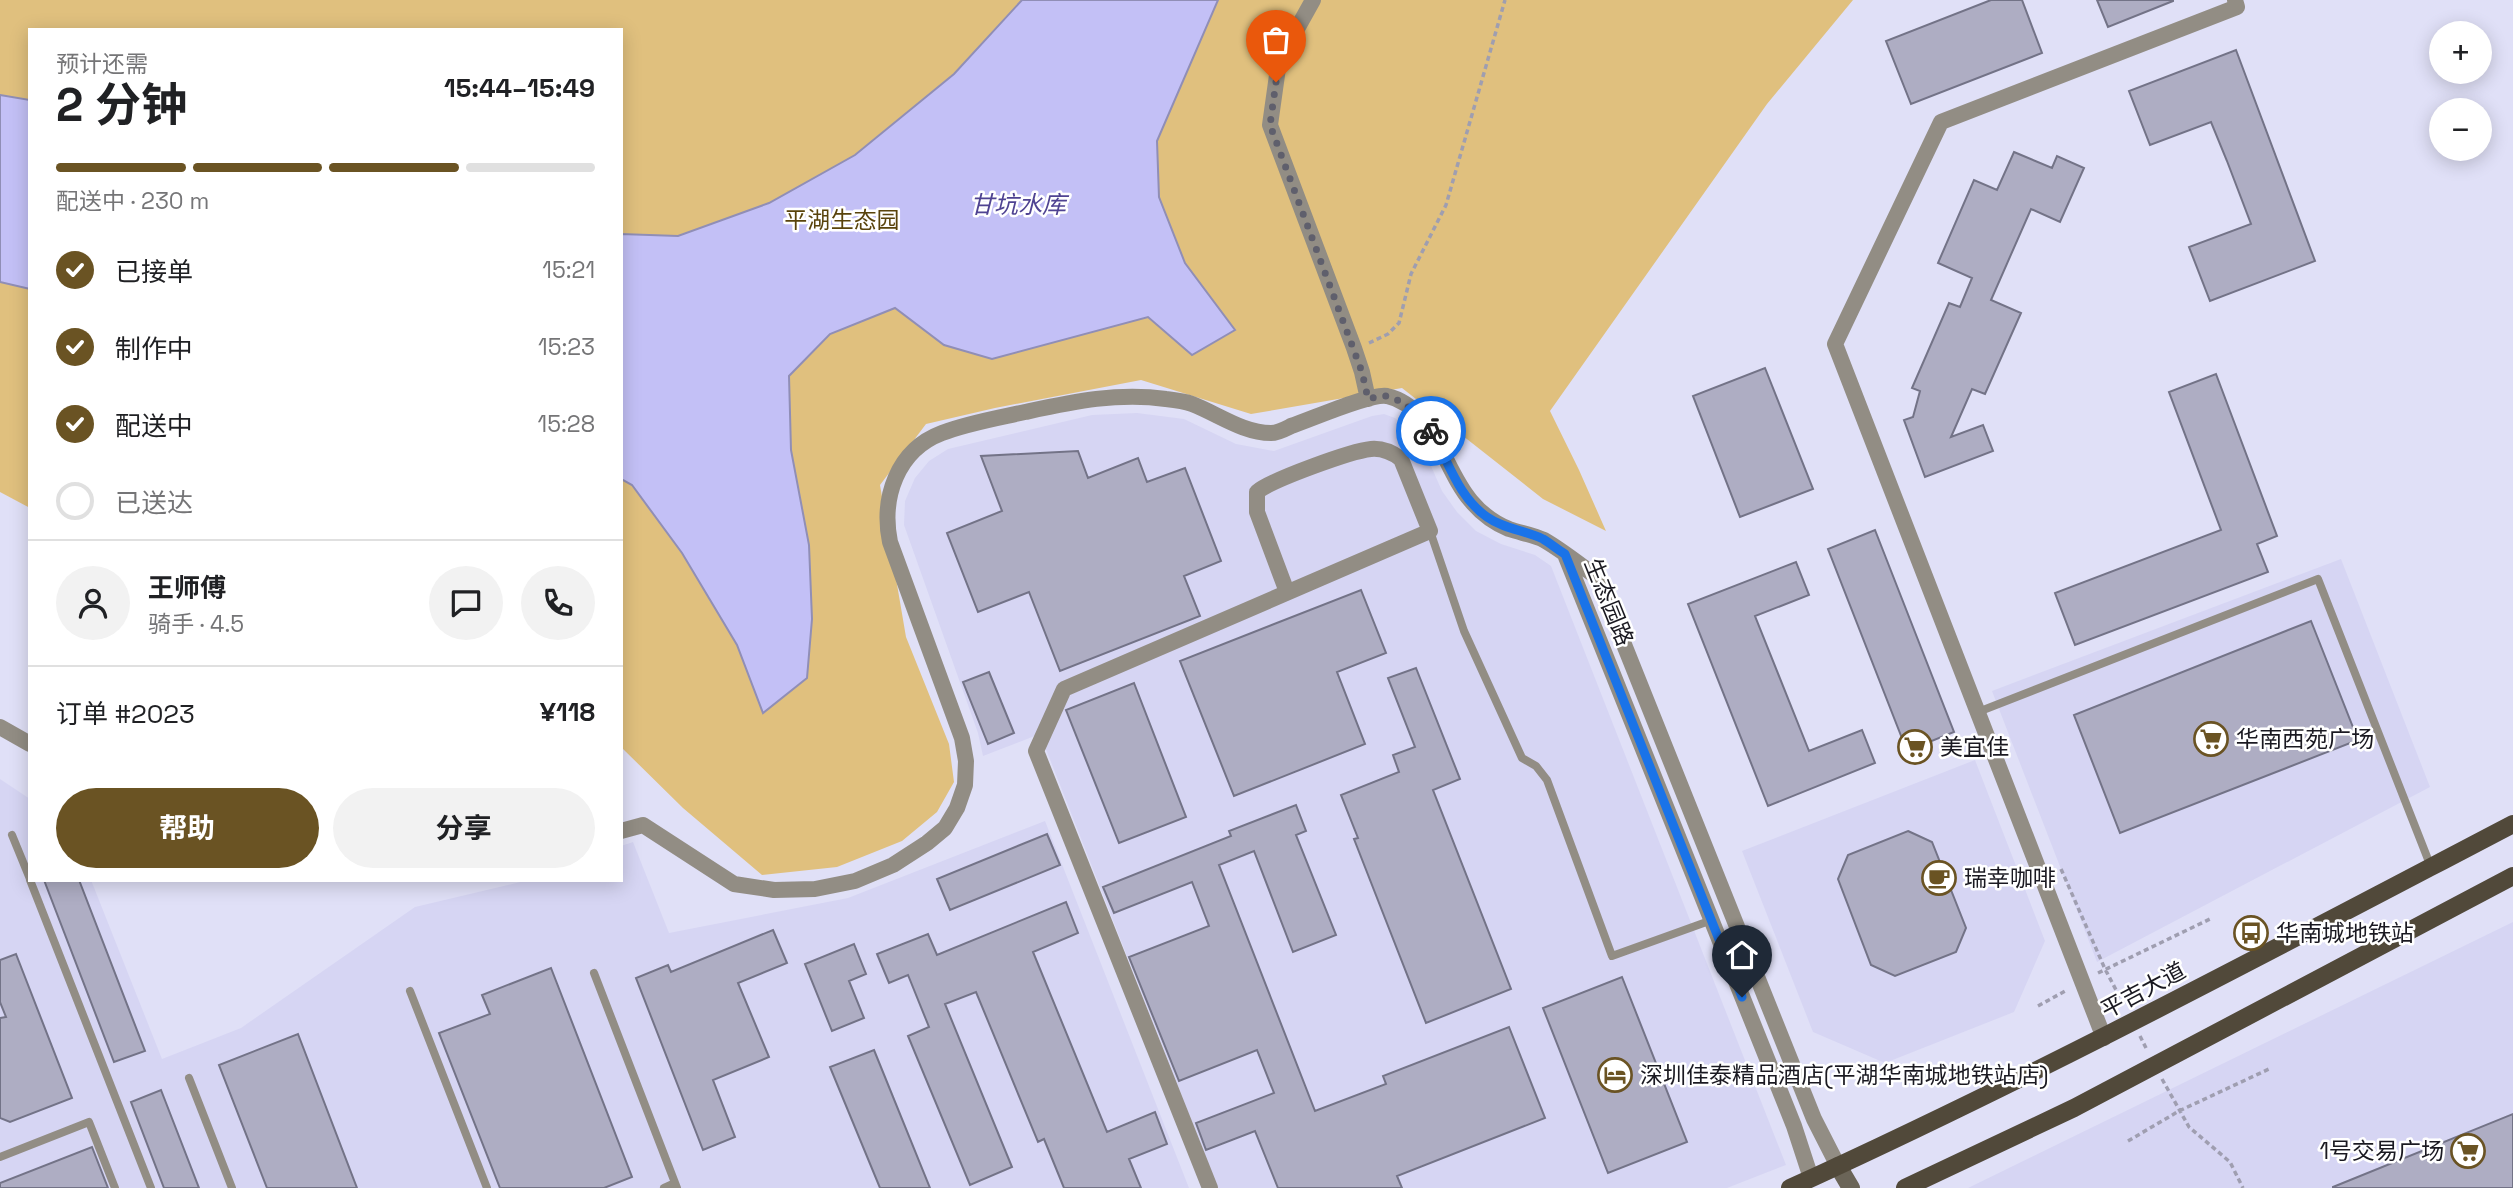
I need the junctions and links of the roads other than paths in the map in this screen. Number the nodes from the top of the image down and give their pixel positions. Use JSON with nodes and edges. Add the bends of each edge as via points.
{"nodes":[{"id":1,"x":1313,"y":0,"type":"edge"},
{"id":2,"x":2235,"y":0,"type":"edge"},
{"id":3,"x":1368,"y":399,"type":"junction"},
{"id":4,"x":1430,"y":531,"type":"junction"},
{"id":5,"x":1565,"y":554,"type":"junction"},
{"id":6,"x":1287,"y":592,"type":"junction"},
{"id":7,"x":1978,"y":712,"type":"junction"},
{"id":8,"x":0,"y":727,"type":"edge"},
{"id":9,"x":28,"y":743,"type":"edge"},
{"id":10,"x":2513,"y":824,"type":"edge"},
{"id":11,"x":623,"y":830,"type":"edge"},
{"id":12,"x":12,"y":835,"type":"dead end"},
{"id":13,"x":2431,"y":867,"type":"junction"},
{"id":14,"x":28,"y":875,"type":"edge"},
{"id":15,"x":2513,"y":876,"type":"edge"},
{"id":16,"x":31,"y":882,"type":"edge"},
{"id":17,"x":1712,"y":920,"type":"junction"},
{"id":18,"x":594,"y":973,"type":"dead end"},
{"id":19,"x":410,"y":991,"type":"dead end"},
{"id":20,"x":2104,"y":1038,"type":"junction"},
{"id":21,"x":189,"y":1078,"type":"dead end"},
{"id":22,"x":0,"y":1157,"type":"edge"},
{"id":23,"x":1838,"y":1166,"type":"junction"},
{"id":24,"x":1949,"y":1168,"type":"junction"},
{"id":25,"x":1812,"y":1183,"type":"edge"},
{"id":26,"x":676,"y":1186,"type":"edge"},
{"id":27,"x":115,"y":1188,"type":"edge"},
{"id":28,"x":151,"y":1188,"type":"edge"},
{"id":29,"x":232,"y":1188,"type":"edge"},
{"id":30,"x":486,"y":1188,"type":"edge"},
{"id":31,"x":664,"y":1188,"type":"edge"},
{"id":32,"x":1210,"y":1188,"type":"edge"},
{"id":33,"x":1790,"y":1188,"type":"edge"},
{"id":34,"x":1851,"y":1188,"type":"edge"},
{"id":35,"x":1905,"y":1188,"type":"edge"},
{"id":36,"x":1930,"y":1188,"type":"edge"}],
"edges":[{"from":1,"to":3,"type":"street","via":[[1279,61],[1270,125],[1354,348]]},
{"from":2,"to":7,"type":"street","via":[[2238,7],[1941,122],[1835,344]]},
{"from":3,"to":5,"type":"street","via":[[1386,396],[1404,404],[1426,424],[1457,482],[1486,517],[1543,539]]},
{"from":3,"to":11,"type":"street","via":[[1273,433],[1241,427],[1189,402],[1138,396],[1089,398],[929,439],[900,469],[886,512],[890,542],[966,761],[965,785],[944,828],[893,865],[855,881],[815,889],[774,890],[734,884],[643,825]]},
{"from":4,"to":6,"type":"street"},
{"from":4,"to":6,"type":"street","via":[[1401,459],[1391,453],[1372,449],[1267,483],[1257,492],[1257,512]]},
{"from":4,"to":17,"type":"lane","via":[[1464,631],[1522,758],[1547,780],[1612,956]]},
{"from":5,"to":17,"type":"street","name":"生态园路"},
{"from":5,"to":23,"type":"street","name":"生态园路","via":[[1597,577],[1809,1106]]},
{"from":6,"to":32,"type":"street","via":[[1064,689],[1036,751]]},
{"from":7,"to":13,"type":"lane","via":[[2318,579]]},
{"from":7,"to":20,"type":"street"},
{"from":8,"to":9,"type":"street"},
{"from":10,"to":13,"type":"main road","name":"平吉大道"},
{"from":12,"to":14,"type":"lane"},
{"from":13,"to":20,"type":"main road","name":"平吉大道"},
{"from":15,"to":24,"type":"main road","via":[[2074,1108]]},
{"from":16,"to":28,"type":"lane"},
{"from":17,"to":25,"type":"street","name":"生态园路"},
{"from":18,"to":26,"type":"lane"},
{"from":19,"to":30,"type":"lane"},
{"from":20,"to":23,"type":"main road","name":"平吉大道"},
{"from":21,"to":29,"type":"lane"},
{"from":22,"to":27,"type":"lane","via":[[89,1122]]},
{"from":23,"to":25,"type":"main road","name":"平吉大道"},
{"from":23,"to":34,"type":"street"},
{"from":24,"to":35,"type":"main road"},
{"from":24,"to":36,"type":"main road"},
{"from":25,"to":33,"type":"main road","name":"平吉大道"},
{"from":26,"to":31,"type":"lane"}]}
